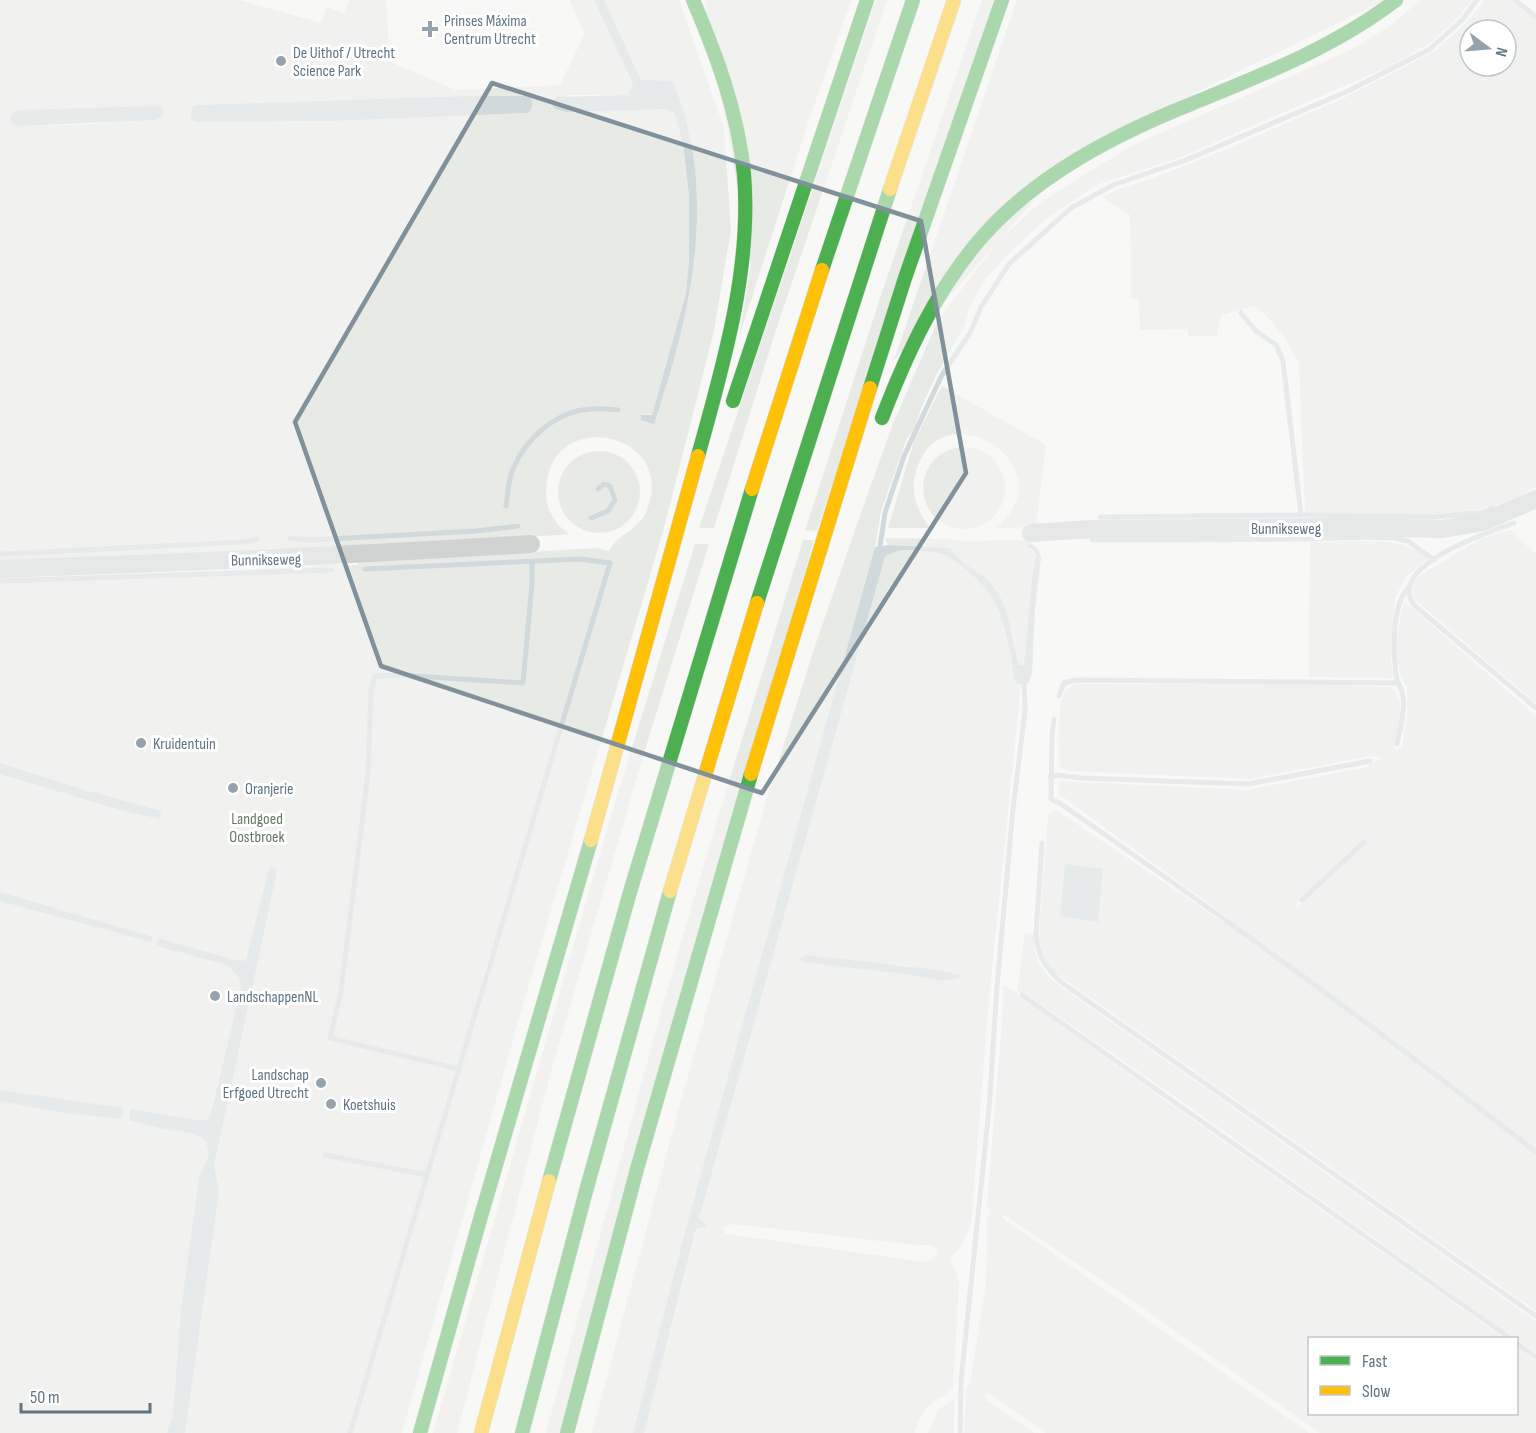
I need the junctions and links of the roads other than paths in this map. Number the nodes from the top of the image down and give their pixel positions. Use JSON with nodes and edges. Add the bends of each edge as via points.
{"nodes":[{"id":1,"x":693,"y":0,"type":"edge"},
{"id":2,"x":867,"y":0,"type":"edge"},
{"id":3,"x":913,"y":0,"type":"edge"},
{"id":4,"x":954,"y":0,"type":"edge"},
{"id":5,"x":1002,"y":0,"type":"edge"},
{"id":6,"x":1396,"y":0,"type":"edge"},
{"id":7,"x":729,"y":412,"type":"dead end"},
{"id":8,"x":875,"y":435,"type":"dead end"},
{"id":9,"x":850,"y":499,"type":"dead end"},
{"id":10,"x":1536,"y":500,"type":"edge"},
{"id":11,"x":696,"y":516,"type":"dead end"},
{"id":12,"x":1031,"y":533,"type":"dead end"},
{"id":13,"x":531,"y":544,"type":"dead end"},
{"id":14,"x":0,"y":569,"type":"edge"},
{"id":15,"x":785,"y":659,"type":"junction"},
{"id":16,"x":612,"y":770,"type":"junction"},
{"id":17,"x":420,"y":1433,"type":"edge"},
{"id":18,"x":481,"y":1433,"type":"edge"},
{"id":19,"x":522,"y":1433,"type":"edge"},
{"id":20,"x":567,"y":1433,"type":"edge"}],
"edges":[{"from":1,"to":16,"type":"highway","via":[[729,91],[741,146],[745,201],[742,255],[714,396]]},
{"from":2,"to":7,"type":"highway"},
{"from":3,"to":18,"type":"highway","via":[[826,255],[691,681],[575,1080]]},
{"from":4,"to":19,"type":"highway","via":[[756,604],[631,1027]]},
{"from":5,"to":15,"type":"highway","via":[[905,278]]},
{"from":6,"to":8,"type":"highway","via":[[1376,17],[1303,56],[1120,136],[1034,189],[993,226],[937,296]]},
{"from":9,"to":15,"type":"highway"},
{"from":10,"to":12,"type":"street","name":"Bunnikseweg","via":[[1483,522],[1443,529],[1092,529]]},
{"from":11,"to":16,"type":"highway"},
{"from":13,"to":14,"type":"street","name":"Bunnikseweg","via":[[307,558]]},
{"from":15,"to":20,"type":"highway","via":[[704,928]]},
{"from":16,"to":17,"type":"highway"}]}
